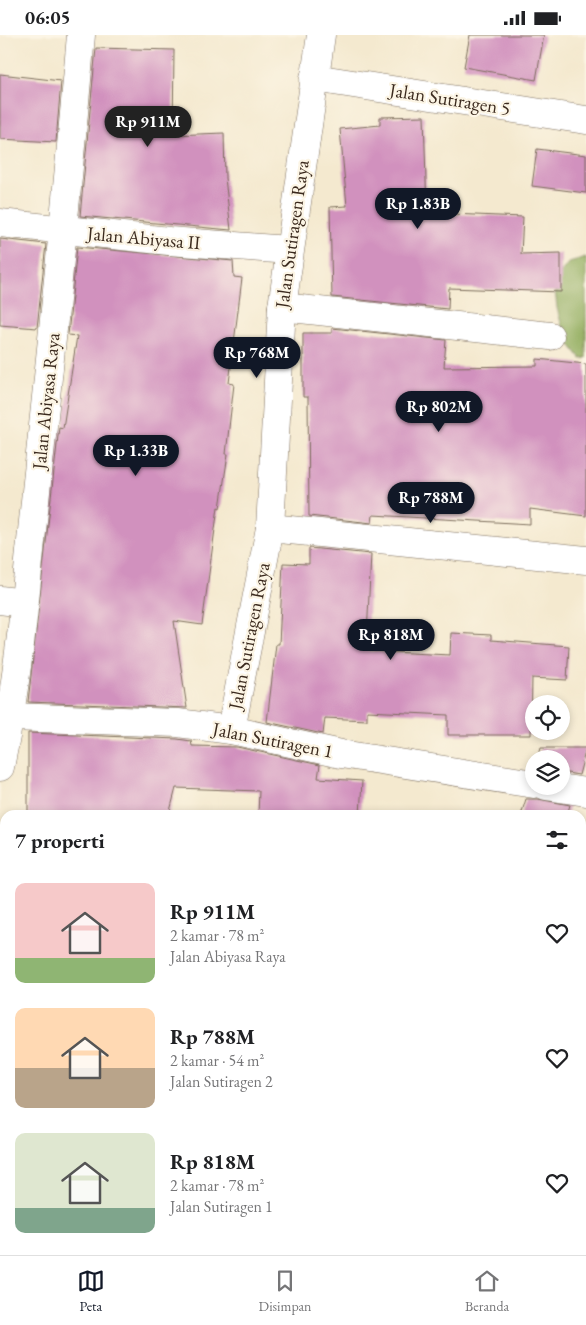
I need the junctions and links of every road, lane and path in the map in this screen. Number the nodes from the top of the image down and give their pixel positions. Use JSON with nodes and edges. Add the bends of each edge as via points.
{"nodes":[{"id":1,"x":82,"y":35,"type":"edge"},
{"id":2,"x":321,"y":35,"type":"edge"},
{"id":3,"x":314,"y":78,"type":"junction"},
{"id":4,"x":586,"y":121,"type":"edge"},
{"id":5,"x":0,"y":223,"type":"edge"},
{"id":6,"x":64,"y":230,"type":"junction"},
{"id":7,"x":289,"y":250,"type":"junction"},
{"id":8,"x":282,"y":307,"type":"junction"},
{"id":9,"x":550,"y":337,"type":"dead end"},
{"id":10,"x":270,"y":528,"type":"junction"},
{"id":11,"x":586,"y":560,"type":"edge"},
{"id":12,"x":12,"y":602,"type":"edge"},
{"id":13,"x":11,"y":717,"type":"junction"},
{"id":14,"x":231,"y":730,"type":"junction"},
{"id":15,"x":0,"y":767,"type":"edge"},
{"id":16,"x":525,"y":783,"type":"edge"},
{"id":17,"x":570,"y":790,"type":"edge"},
{"id":18,"x":586,"y":792,"type":"edge"}],
"edges":[{"from":1,"to":6,"type":"street","name":"Jalan Abiyasa Raya"},
{"from":2,"to":3,"type":"street","name":"Jalan Sutiragen Raya"},
{"from":3,"to":4,"type":"street","name":"Jalan Sutiragen 5"},
{"from":3,"to":7,"type":"street","name":"Jalan Sutiragen Raya"},
{"from":5,"to":6,"type":"street","name":"Jalan Abiyasa II"},
{"from":6,"to":7,"type":"street","name":"Jalan Abiyasa II"},
{"from":6,"to":12,"type":"street","name":"Jalan Abiyasa Raya"},
{"from":7,"to":8,"type":"street","name":"Jalan Sutiragen Raya"},
{"from":8,"to":9,"type":"street"},
{"from":8,"to":10,"type":"street","name":"Jalan Sutiragen Raya"},
{"from":10,"to":11,"type":"street"},
{"from":10,"to":14,"type":"street","name":"Jalan Sutiragen Raya"},
{"from":12,"to":13,"type":"street","name":"Jalan Abiyasa Raya"},
{"from":13,"to":14,"type":"street","name":"Jalan Sutiragen 1","via":[[178,723]]},
{"from":13,"to":15,"type":"street","name":"Jalan Abiyasa Raya"},
{"from":14,"to":16,"type":"street","name":"Jalan Sutiragen 1","via":[[350,755]]},
{"from":17,"to":18,"type":"street"}]}
